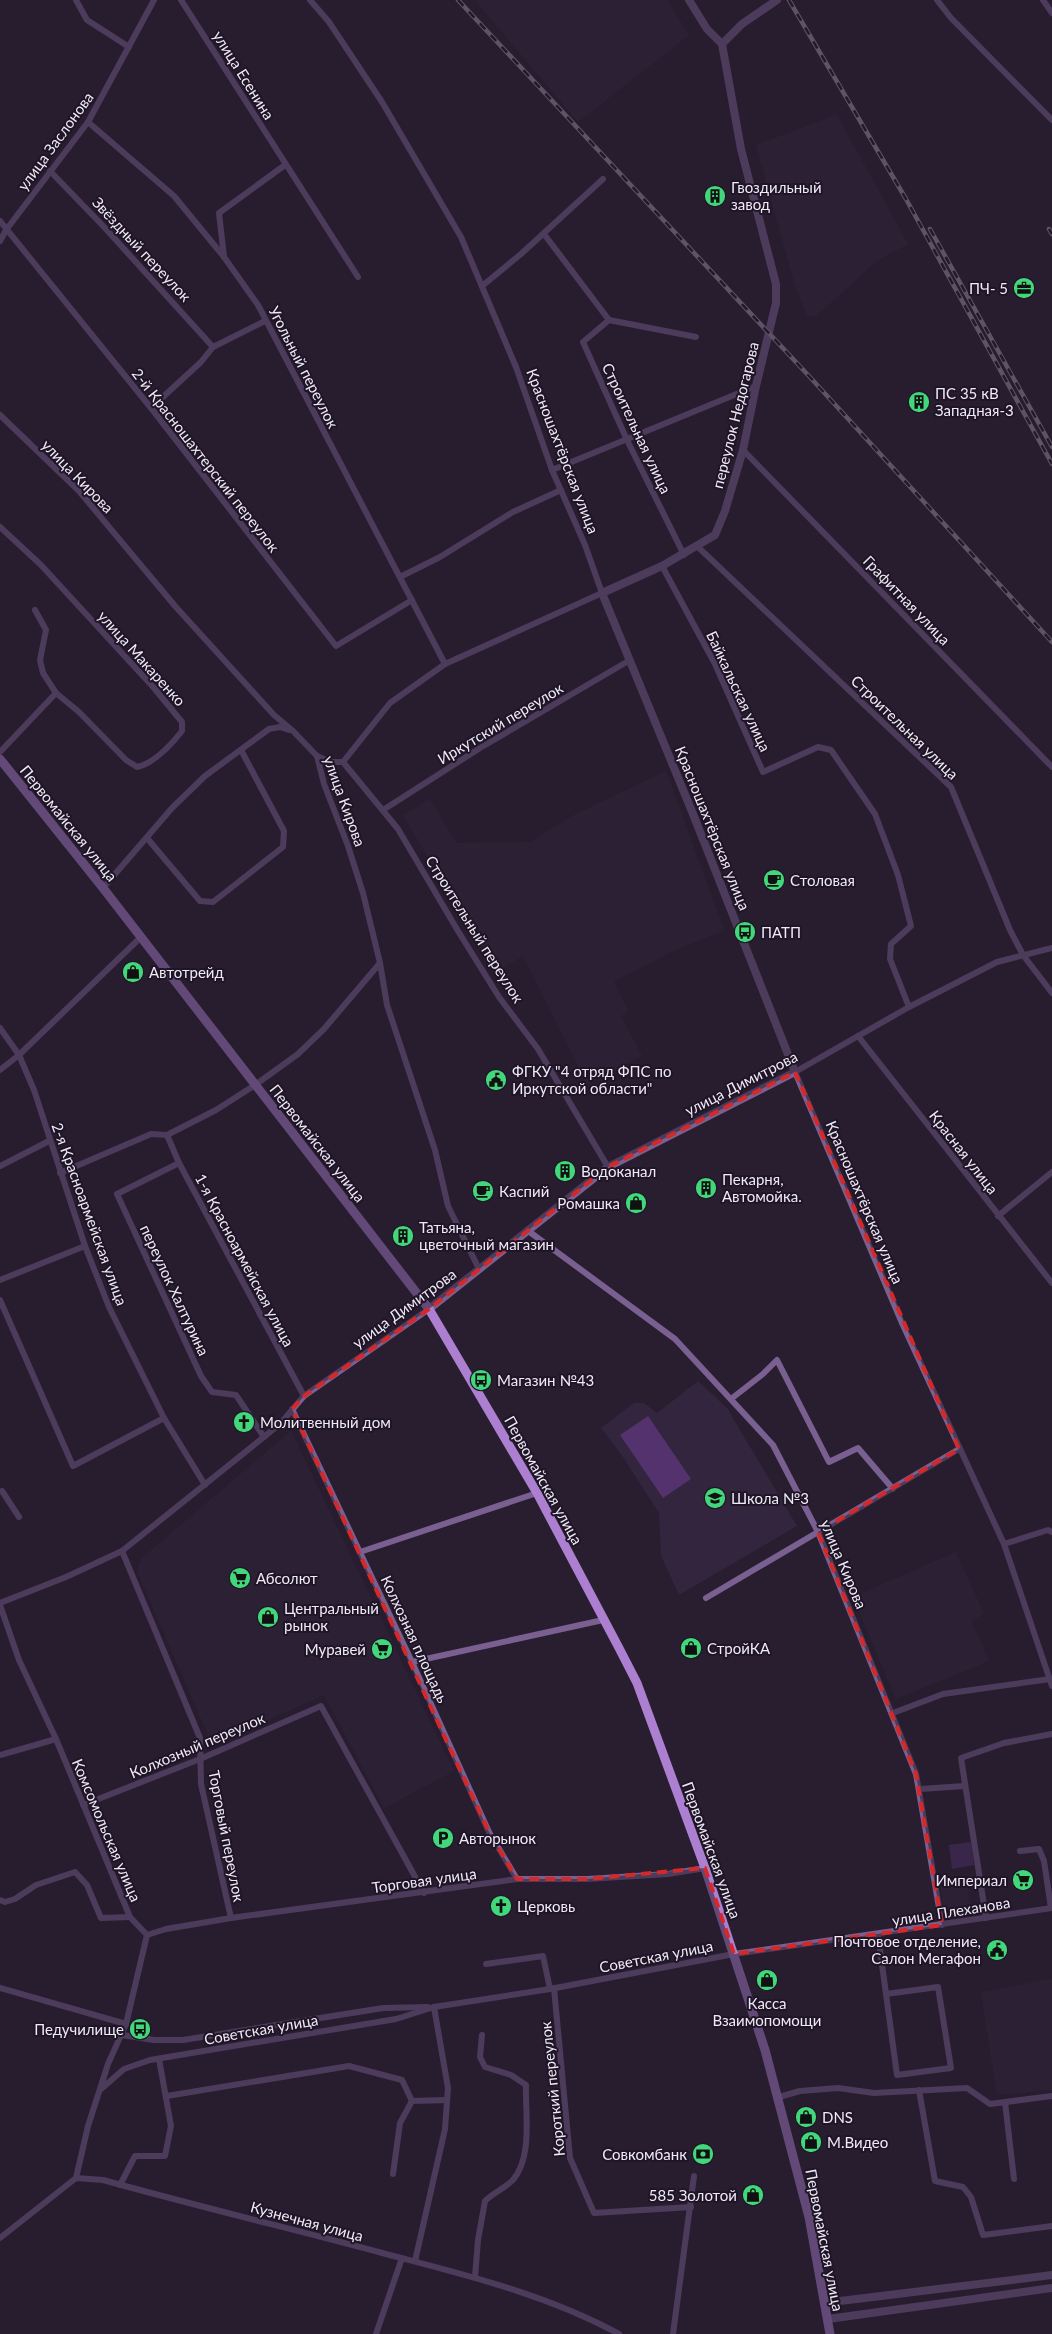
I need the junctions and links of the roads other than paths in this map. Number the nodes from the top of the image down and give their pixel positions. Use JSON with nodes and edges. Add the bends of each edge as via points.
{"nodes":[{"id":1,"x":76,"y":0,"type":"edge"},
{"id":2,"x":154,"y":0,"type":"edge"},
{"id":3,"x":181,"y":0,"type":"edge"},
{"id":4,"x":310,"y":0,"type":"edge"},
{"id":5,"x":689,"y":0,"type":"edge"},
{"id":6,"x":777,"y":0,"type":"edge"},
{"id":7,"x":937,"y":0,"type":"edge"},
{"id":8,"x":1043,"y":0,"type":"edge"},
{"id":9,"x":1052,"y":13,"type":"edge"},
{"id":10,"x":722,"y":44,"type":"junction"},
{"id":11,"x":129,"y":47,"type":"junction"},
{"id":12,"x":1052,"y":120,"type":"edge"},
{"id":13,"x":88,"y":122,"type":"junction"},
{"id":14,"x":285,"y":165,"type":"junction"},
{"id":15,"x":50,"y":171,"type":"junction"},
{"id":16,"x":603,"y":179,"type":"dead end"},
{"id":17,"x":0,"y":222,"type":"edge"},
{"id":18,"x":6,"y":230,"type":"junction"},
{"id":19,"x":544,"y":234,"type":"junction"},
{"id":20,"x":0,"y":241,"type":"edge"},
{"id":21,"x":224,"y":257,"type":"junction"},
{"id":22,"x":358,"y":277,"type":"dead end"},
{"id":23,"x":482,"y":286,"type":"junction"},
{"id":24,"x":609,"y":320,"type":"junction"},
{"id":25,"x":265,"y":321,"type":"junction"},
{"id":26,"x":696,"y":337,"type":"dead end"},
{"id":27,"x":213,"y":347,"type":"junction"},
{"id":28,"x":756,"y":386,"type":"junction"},
{"id":29,"x":151,"y":408,"type":"junction"},
{"id":30,"x":0,"y":415,"type":"edge"},
{"id":31,"x":627,"y":440,"type":"junction"},
{"id":32,"x":744,"y":450,"type":"junction"},
{"id":33,"x":552,"y":470,"type":"junction"},
{"id":34,"x":561,"y":490,"type":"junction"},
{"id":35,"x":0,"y":527,"type":"edge"},
{"id":36,"x":698,"y":547,"type":"junction"},
{"id":37,"x":684,"y":555,"type":"junction"},
{"id":38,"x":662,"y":566,"type":"junction"},
{"id":39,"x":400,"y":577,"type":"junction"},
{"id":40,"x":602,"y":592,"type":"junction"},
{"id":41,"x":412,"y":600,"type":"junction"},
{"id":42,"x":35,"y":610,"type":"dead end"},
{"id":43,"x":630,"y":660,"type":"junction"},
{"id":44,"x":445,"y":664,"type":"junction"},
{"id":45,"x":56,"y":693,"type":"junction"},
{"id":46,"x":293,"y":731,"type":"junction"},
{"id":47,"x":241,"y":750,"type":"junction"},
{"id":48,"x":0,"y":752,"type":"edge"},
{"id":49,"x":317,"y":756,"type":"junction"},
{"id":50,"x":0,"y":759,"type":"edge"},
{"id":51,"x":343,"y":762,"type":"junction"},
{"id":52,"x":1052,"y":767,"type":"edge"},
{"id":53,"x":383,"y":810,"type":"junction"},
{"id":54,"x":147,"y":838,"type":"junction"},
{"id":55,"x":103,"y":888,"type":"junction"},
{"id":56,"x":141,"y":937,"type":"junction"},
{"id":57,"x":1052,"y":948,"type":"edge"},
{"id":58,"x":1023,"y":955,"type":"junction"},
{"id":59,"x":380,"y":963,"type":"junction"},
{"id":60,"x":1052,"y":992,"type":"edge"},
{"id":61,"x":909,"y":1007,"type":"junction"},
{"id":62,"x":0,"y":1028,"type":"edge"},
{"id":63,"x":858,"y":1036,"type":"junction"},
{"id":64,"x":19,"y":1055,"type":"junction"},
{"id":65,"x":0,"y":1070,"type":"edge"},
{"id":66,"x":795,"y":1072,"type":"junction"},
{"id":67,"x":255,"y":1085,"type":"junction"},
{"id":68,"x":167,"y":1134,"type":"junction"},
{"id":69,"x":49,"y":1141,"type":"junction"},
{"id":70,"x":179,"y":1163,"type":"junction"},
{"id":71,"x":0,"y":1166,"type":"edge"},
{"id":72,"x":608,"y":1167,"type":"junction"},
{"id":73,"x":1052,"y":1172,"type":"edge"},
{"id":74,"x":60,"y":1173,"type":"junction"},
{"id":75,"x":998,"y":1216,"type":"junction"},
{"id":76,"x":527,"y":1230,"type":"junction"},
{"id":77,"x":85,"y":1246,"type":"junction"},
{"id":78,"x":479,"y":1269,"type":"junction"},
{"id":79,"x":0,"y":1280,"type":"edge"},
{"id":80,"x":1052,"y":1283,"type":"edge"},
{"id":81,"x":0,"y":1300,"type":"edge"},
{"id":82,"x":429,"y":1309,"type":"junction"},
{"id":83,"x":304,"y":1396,"type":"junction"},
{"id":84,"x":731,"y":1399,"type":"junction"},
{"id":85,"x":292,"y":1409,"type":"junction"},
{"id":86,"x":164,"y":1418,"type":"junction"},
{"id":87,"x":264,"y":1437,"type":"junction"},
{"id":88,"x":959,"y":1449,"type":"junction"},
{"id":89,"x":205,"y":1484,"type":"junction"},
{"id":90,"x":893,"y":1489,"type":"junction"},
{"id":91,"x":1,"y":1490,"type":"edge"},
{"id":92,"x":537,"y":1493,"type":"junction"},
{"id":93,"x":20,"y":1517,"type":"dead end"},
{"id":94,"x":818,"y":1532,"type":"junction"},
{"id":95,"x":1052,"y":1532,"type":"edge"},
{"id":96,"x":1004,"y":1544,"type":"junction"},
{"id":97,"x":122,"y":1551,"type":"junction"},
{"id":98,"x":360,"y":1552,"type":"junction"},
{"id":99,"x":706,"y":1598,"type":"dead end"},
{"id":100,"x":0,"y":1604,"type":"edge"},
{"id":101,"x":603,"y":1620,"type":"junction"},
{"id":102,"x":412,"y":1662,"type":"junction"},
{"id":103,"x":1051,"y":1682,"type":"edge"},
{"id":104,"x":893,"y":1713,"type":"junction"},
{"id":105,"x":1052,"y":1734,"type":"edge"},
{"id":106,"x":56,"y":1739,"type":"junction"},
{"id":107,"x":0,"y":1755,"type":"edge"},
{"id":108,"x":200,"y":1758,"type":"junction"},
{"id":109,"x":965,"y":1786,"type":"junction"},
{"id":110,"x":920,"y":1789,"type":"junction"},
{"id":111,"x":83,"y":1806,"type":"junction"},
{"id":112,"x":1020,"y":1851,"type":"dead end"},
{"id":113,"x":706,"y":1868,"type":"junction"},
{"id":114,"x":517,"y":1879,"type":"junction"},
{"id":115,"x":424,"y":1893,"type":"junction"},
{"id":116,"x":0,"y":1900,"type":"edge"},
{"id":117,"x":1051,"y":1908,"type":"edge"},
{"id":118,"x":130,"y":1917,"type":"junction"},
{"id":119,"x":231,"y":1918,"type":"junction"},
{"id":120,"x":986,"y":1918,"type":"junction"},
{"id":121,"x":942,"y":1925,"type":"junction"},
{"id":122,"x":878,"y":1934,"type":"junction"},
{"id":123,"x":148,"y":1935,"type":"junction"},
{"id":124,"x":734,"y":1954,"type":"junction"},
{"id":125,"x":486,"y":1964,"type":"dead end"},
{"id":126,"x":0,"y":1988,"type":"edge"},
{"id":127,"x":552,"y":1989,"type":"junction"},
{"id":128,"x":886,"y":1994,"type":"junction"},
{"id":129,"x":434,"y":2007,"type":"junction"},
{"id":130,"x":126,"y":2024,"type":"junction"},
{"id":131,"x":122,"y":2035,"type":"junction"},
{"id":132,"x":482,"y":2035,"type":"dead end"},
{"id":133,"x":159,"y":2059,"type":"junction"},
{"id":134,"x":100,"y":2090,"type":"junction"},
{"id":135,"x":919,"y":2090,"type":"junction"},
{"id":136,"x":167,"y":2096,"type":"junction"},
{"id":137,"x":1052,"y":2096,"type":"edge"},
{"id":138,"x":779,"y":2097,"type":"junction"},
{"id":139,"x":447,"y":2100,"type":"junction"},
{"id":140,"x":412,"y":2102,"type":"junction"},
{"id":141,"x":1005,"y":2102,"type":"junction"},
{"id":142,"x":392,"y":2174,"type":"dead end"},
{"id":143,"x":694,"y":2176,"type":"dead end"},
{"id":144,"x":76,"y":2178,"type":"junction"},
{"id":145,"x":1014,"y":2179,"type":"dead end"},
{"id":146,"x":120,"y":2185,"type":"junction"},
{"id":147,"x":691,"y":2207,"type":"junction"},
{"id":148,"x":1052,"y":2226,"type":"edge"},
{"id":149,"x":0,"y":2238,"type":"edge"},
{"id":150,"x":402,"y":2258,"type":"junction"},
{"id":151,"x":415,"y":2261,"type":"junction"},
{"id":152,"x":1052,"y":2274,"type":"edge"},
{"id":153,"x":475,"y":2277,"type":"junction"},
{"id":154,"x":1052,"y":2288,"type":"edge"},
{"id":155,"x":824,"y":2303,"type":"junction"},
{"id":156,"x":828,"y":2320,"type":"junction"},
{"id":157,"x":376,"y":2334,"type":"edge"},
{"id":158,"x":618,"y":2334,"type":"edge"},
{"id":159,"x":673,"y":2334,"type":"edge"},
{"id":160,"x":830,"y":2334,"type":"edge"}],
"edges":[{"from":1,"to":11,"type":"street","via":[[87,20]]},
{"from":2,"to":11,"type":"street","name":"улица Заслонова"},
{"from":3,"to":14,"type":"street","name":"улица Есенина"},
{"from":4,"to":23,"type":"street","name":"Красношахтёрская улица","via":[[330,22],[382,102],[461,237]]},
{"from":5,"to":10,"type":"street","via":[[707,29]]},
{"from":6,"to":10,"type":"street","via":[[742,24]]},
{"from":7,"to":12,"type":"street"},
{"from":8,"to":9,"type":"street"},
{"from":10,"to":28,"type":"street","name":"переулок Недогарова","via":[[742,149],[776,284],[776,303]]},
{"from":11,"to":13,"type":"street","name":"улица Заслонова"},
{"from":13,"to":15,"type":"street","name":"улица Заслонова"},
{"from":13,"to":21,"type":"street","name":"Угольный переулок","via":[[174,196]]},
{"from":14,"to":21,"type":"street","via":[[219,213]]},
{"from":14,"to":22,"type":"street"},
{"from":15,"to":18,"type":"street","name":"улица Заслонова"},
{"from":15,"to":27,"type":"street","name":"Звёздный переулок"},
{"from":16,"to":19,"type":"street"},
{"from":17,"to":18,"type":"street","name":"2-й Красношахтерский переулок"},
{"from":18,"to":20,"type":"street","name":"улица Заслонова"},
{"from":18,"to":29,"type":"street","name":"2-й Красношахтерский переулок"},
{"from":19,"to":23,"type":"street"},
{"from":19,"to":24,"type":"street"},
{"from":21,"to":25,"type":"street","name":"Угольный переулок","via":[[258,305]]},
{"from":23,"to":33,"type":"street","name":"Красношахтёрская улица","via":[[516,367]]},
{"from":24,"to":26,"type":"street"},
{"from":24,"to":31,"type":"street","name":"Строительная улица","via":[[583,342]]},
{"from":25,"to":27,"type":"street"},
{"from":25,"to":39,"type":"street","name":"Угольный переулок"},
{"from":27,"to":29,"type":"street"},
{"from":28,"to":31,"type":"street"},
{"from":28,"to":32,"type":"street","name":"переулок Недогарова"},
{"from":29,"to":41,"type":"street","name":"2-й Красношахтерский переулок","via":[[336,646]]},
{"from":30,"to":46,"type":"street","name":"улица Кирова","via":[[80,491],[175,606],[274,715]]},
{"from":31,"to":33,"type":"street"},
{"from":31,"to":37,"type":"street","name":"Строительная улица"},
{"from":32,"to":36,"type":"street","name":"переулок Недогарова","via":[[715,535]]},
{"from":32,"to":52,"type":"street","name":"Графитная улица"},
{"from":33,"to":34,"type":"street","name":"Красношахтёрская улица"},
{"from":34,"to":39,"type":"street","via":[[513,512],[440,557]]},
{"from":34,"to":40,"type":"street","name":"Красношахтёрская улица"},
{"from":35,"to":45,"type":"street","name":"улица Макаренко","via":[[41,565],[154,688],[182,722],[182,731],[146,765],[137,767]]},
{"from":36,"to":37,"type":"street","name":"переулок Недогарова"},
{"from":36,"to":58,"type":"street","name":"Строительная улица","via":[[951,787],[992,890]]},
{"from":37,"to":38,"type":"street","name":"переулок Недогарова"},
{"from":38,"to":40,"type":"street","name":"переулок Недогарова"},
{"from":38,"to":61,"type":"street","name":"Байкальская улица","via":[[715,664],[763,772],[818,747],[831,750],[875,814],[898,874],[910,926],[891,944],[890,959]]},
{"from":39,"to":41,"type":"street","name":"Угольный переулок"},
{"from":40,"to":43,"type":"street","name":"Красношахтёрская улица"},
{"from":40,"to":44,"type":"street","name":"переулок Недогарова"},
{"from":41,"to":44,"type":"street","name":"Угольный переулок"},
{"from":42,"to":45,"type":"street","name":"улица Макаренко","via":[[46,630],[40,660],[43,673]]},
{"from":43,"to":53,"type":"street","name":"Иркутский переулок","via":[[480,748]]},
{"from":43,"to":66,"type":"street","name":"Красношахтёрская улица"},
{"from":44,"to":51,"type":"street","name":"переулок Недогарова","via":[[390,703]]},
{"from":45,"to":48,"type":"street"},
{"from":46,"to":47,"type":"street","via":[[280,727],[269,729]]},
{"from":46,"to":49,"type":"street","name":"улица Кирова"},
{"from":47,"to":54,"type":"street","via":[[205,776]]},
{"from":47,"to":54,"type":"street","via":[[284,831],[283,847],[212,902],[200,901]]},
{"from":49,"to":51,"type":"street","via":[[330,762]]},
{"from":49,"to":59,"type":"street","name":"улица Кирова","via":[[363,893]]},
{"from":50,"to":55,"type":"main road","name":"Первомайская улица"},
{"from":51,"to":53,"type":"street","name":"Строительный переулок"},
{"from":53,"to":72,"type":"street","name":"Строительный переулок","via":[[419,862],[499,996],[538,1049]]},
{"from":54,"to":55,"type":"street"},
{"from":55,"to":56,"type":"main road","name":"Первомайская улица"},
{"from":56,"to":64,"type":"street"},
{"from":56,"to":67,"type":"main road","name":"Первомайская улица"},
{"from":57,"to":58,"type":"street","name":"улица Димитрова"},
{"from":58,"to":60,"type":"street","name":"Строительная улица"},
{"from":58,"to":61,"type":"street","name":"улица Димитрова","via":[[997,962]]},
{"from":59,"to":67,"type":"street","via":[[324,1029],[298,1054]]},
{"from":59,"to":78,"type":"street","name":"улица Кирова","via":[[387,1005],[435,1150],[448,1206]]},
{"from":61,"to":63,"type":"street","name":"улица Димитрова"},
{"from":62,"to":64,"type":"street","name":"2-я Красноармейская улица"},
{"from":63,"to":66,"type":"street","name":"улица Димитрова"},
{"from":63,"to":75,"type":"street","name":"Красная улица"},
{"from":64,"to":65,"type":"street"},
{"from":64,"to":69,"type":"street","name":"2-я Красноармейская улица","via":[[34,1090]]},
{"from":66,"to":72,"type":"street","name":"улица Димитрова"},
{"from":66,"to":88,"type":"street","name":"Красношахтёрская улица"},
{"from":67,"to":68,"type":"street","via":[[216,1110]]},
{"from":67,"to":82,"type":"main road","name":"Первомайская улица"},
{"from":68,"to":70,"type":"street","name":"1-я Красноармейская улица"},
{"from":68,"to":74,"type":"street","via":[[151,1134]]},
{"from":69,"to":71,"type":"street"},
{"from":69,"to":74,"type":"street","name":"2-я Красноармейская улица"},
{"from":70,"to":83,"type":"street","name":"1-я Красноармейская улица"},
{"from":70,"to":87,"type":"street","name":"переулок Халтурина","via":[[116,1194],[201,1376],[212,1392],[236,1395]]},
{"from":72,"to":76,"type":"street","name":"улица Димитрова"},
{"from":73,"to":75,"type":"street"},
{"from":74,"to":77,"type":"street","name":"2-я Красноармейская улица"},
{"from":75,"to":80,"type":"street","name":"Красная улица"},
{"from":76,"to":78,"type":"street","name":"улица Димитрова"},
{"from":76,"to":84,"type":"street","name":"улица Кирова","via":[[674,1339]]},
{"from":77,"to":79,"type":"street"},
{"from":77,"to":86,"type":"street","name":"2-я Красноармейская улица","via":[[109,1307]]},
{"from":78,"to":82,"type":"street","name":"улица Димитрова"},
{"from":81,"to":86,"type":"street","via":[[73,1466]]},
{"from":82,"to":83,"type":"street","name":"улица Димитрова"},
{"from":82,"to":92,"type":"main road","name":"Первомайская улица"},
{"from":83,"to":85,"type":"street","name":"улица Димитрова"},
{"from":84,"to":90,"type":"street","via":[[777,1360],[829,1462],[858,1448]]},
{"from":84,"to":94,"type":"street","name":"улица Кирова","via":[[773,1445]]},
{"from":85,"to":87,"type":"street","name":"улица Димитрова"},
{"from":85,"to":98,"type":"street","name":"Колхозная площадь"},
{"from":86,"to":89,"type":"street","name":"2-я Красноармейская улица"},
{"from":87,"to":89,"type":"street","name":"улица Димитрова"},
{"from":88,"to":90,"type":"street"},
{"from":88,"to":96,"type":"street","name":"Красношахтёрская улица"},
{"from":89,"to":97,"type":"street","name":"улица Димитрова"},
{"from":90,"to":94,"type":"street"},
{"from":91,"to":93,"type":"street"},
{"from":92,"to":98,"type":"street"},
{"from":92,"to":101,"type":"main road","name":"Первомайская улица"},
{"from":94,"to":99,"type":"street"},
{"from":94,"to":104,"type":"street","name":"улица Кирова"},
{"from":95,"to":96,"type":"street","via":[[1048,1530]]},
{"from":96,"to":103,"type":"street","name":"Красношахтёрская улица"},
{"from":97,"to":100,"type":"street","name":"улица Димитрова"},
{"from":97,"to":108,"type":"street","name":"Торговый переулок","via":[[200,1738]]},
{"from":98,"to":102,"type":"street","name":"Колхозная площадь"},
{"from":100,"to":106,"type":"street","name":"Комсомольская улица","via":[[19,1660]]},
{"from":101,"to":102,"type":"street"},
{"from":101,"to":113,"type":"main road","name":"Первомайская улица","via":[[637,1683]]},
{"from":102,"to":114,"type":"street","name":"Колхозная площадь","via":[[489,1832]]},
{"from":103,"to":104,"type":"street","via":[[943,1694]]},
{"from":104,"to":110,"type":"street","name":"улица Кирова"},
{"from":105,"to":109,"type":"street","via":[[1004,1744],[961,1758]]},
{"from":106,"to":107,"type":"street"},
{"from":106,"to":111,"type":"street","name":"Комсомольская улица"},
{"from":108,"to":111,"type":"street","name":"Колхозный переулок"},
{"from":108,"to":115,"type":"street","name":"Колхозный переулок","via":[[321,1706]]},
{"from":108,"to":119,"type":"street","name":"Торговый переулок","via":[[201,1784]]},
{"from":109,"to":110,"type":"street"},
{"from":109,"to":120,"type":"street"},
{"from":110,"to":121,"type":"street","name":"улица Кирова"},
{"from":111,"to":118,"type":"street","name":"Комсомольская улица"},
{"from":112,"to":117,"type":"street","via":[[1040,1849]]},
{"from":113,"to":114,"type":"street","name":"Торговая улица","via":[[668,1874],[586,1879]]},
{"from":113,"to":124,"type":"main road","name":"Первомайская улица"},
{"from":114,"to":115,"type":"street","name":"Торговая улица"},
{"from":115,"to":119,"type":"street","name":"Торговая улица"},
{"from":116,"to":118,"type":"street","via":[[15,1899],[36,1885],[76,1872],[87,1886],[101,1918]]},
{"from":117,"to":120,"type":"street","name":"улица Плеханова"},
{"from":118,"to":123,"type":"street","name":"Комсомольская улица"},
{"from":119,"to":123,"type":"street","name":"Торговая улица","via":[[166,1928]]},
{"from":120,"to":121,"type":"street","name":"улица Плеханова"},
{"from":121,"to":122,"type":"street","name":"улица Плеханова"},
{"from":122,"to":124,"type":"street","name":"улица Плеханова"},
{"from":122,"to":128,"type":"street"},
{"from":123,"to":130,"type":"street"},
{"from":124,"to":127,"type":"street","name":"Советская улица"},
{"from":124,"to":138,"type":"main road","name":"Первомайская улица"},
{"from":125,"to":127,"type":"street","name":"Короткий переулок","via":[[544,1956]]},
{"from":126,"to":130,"type":"street"},
{"from":127,"to":129,"type":"street","name":"Советская улица"},
{"from":127,"to":147,"type":"street","name":"Короткий переулок","via":[[570,2158],[594,2213]]},
{"from":128,"to":128,"type":"street","via":[[897,2076],[951,2068],[938,1987]]},
{"from":129,"to":131,"type":"street","name":"Советская улица","via":[[382,2008],[184,2040]]},
{"from":129,"to":133,"type":"street","name":"Советская улица","via":[[396,2019]]},
{"from":129,"to":139,"type":"street","via":[[448,2088]]},
{"from":130,"to":131,"type":"street"},
{"from":131,"to":134,"type":"street"},
{"from":132,"to":153,"type":"street","via":[[480,2057],[485,2067],[511,2075],[526,2085],[525,2149],[512,2181],[485,2201]]},
{"from":133,"to":134,"type":"street","name":"Советская улица","via":[[124,2069]]},
{"from":133,"to":136,"type":"street"},
{"from":134,"to":144,"type":"street"},
{"from":135,"to":138,"type":"street","via":[[874,2093],[838,2088],[800,2091]]},
{"from":135,"to":141,"type":"street","via":[[967,2088],[990,2104]]},
{"from":135,"to":148,"type":"street","via":[[935,2182],[963,2187],[971,2197],[984,2235]]},
{"from":136,"to":140,"type":"street","via":[[348,2066],[402,2080]]},
{"from":136,"to":146,"type":"street","via":[[171,2126],[165,2156],[135,2156]]},
{"from":137,"to":141,"type":"street"},
{"from":138,"to":155,"type":"main road","name":"Первомайская улица","via":[[809,2217]]},
{"from":139,"to":140,"type":"street"},
{"from":139,"to":151,"type":"street","via":[[445,2129]]},
{"from":140,"to":142,"type":"street","via":[[400,2123]]},
{"from":141,"to":145,"type":"street"},
{"from":143,"to":147,"type":"street"},
{"from":144,"to":146,"type":"street","name":"Кузнечная улица"},
{"from":144,"to":149,"type":"street"},
{"from":146,"to":150,"type":"street","name":"Кузнечная улица"},
{"from":147,"to":159,"type":"street"},
{"from":150,"to":151,"type":"street","name":"Кузнечная улица"},
{"from":150,"to":157,"type":"street"},
{"from":151,"to":153,"type":"street","name":"Кузнечная улица"},
{"from":152,"to":155,"type":"street"},
{"from":153,"to":158,"type":"street","name":"Кузнечная улица","via":[[590,2318]]},
{"from":154,"to":156,"type":"street"},
{"from":155,"to":156,"type":"main road","name":"Первомайская улица"},
{"from":156,"to":160,"type":"main road","name":"Первомайская улица"}]}
